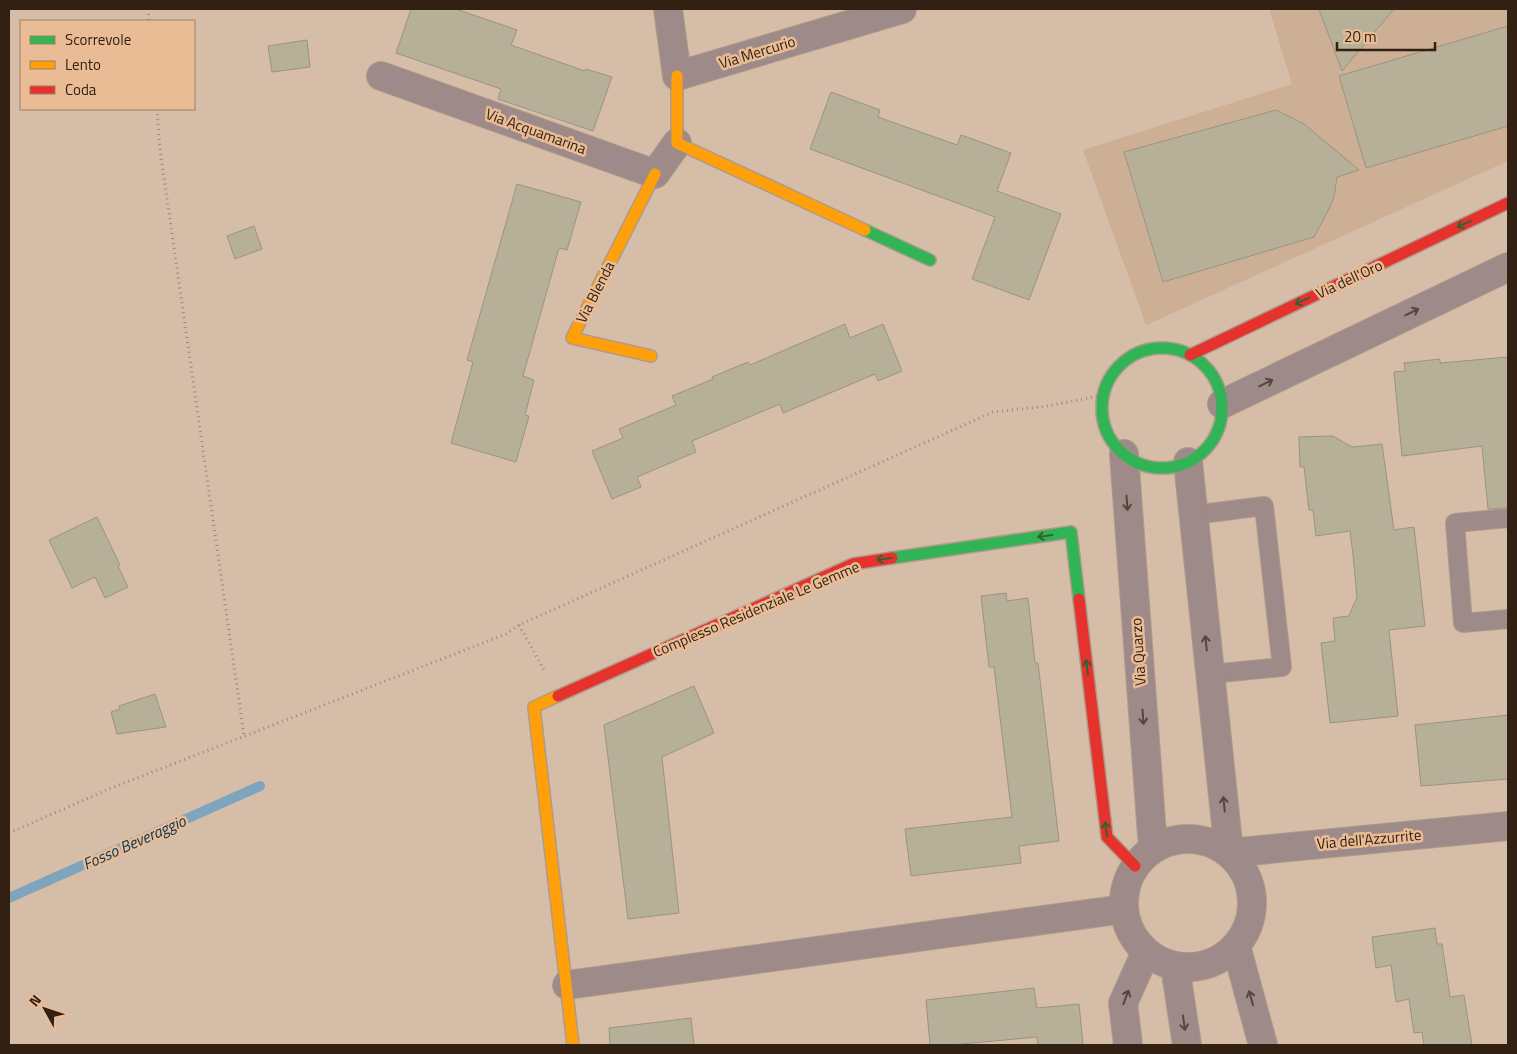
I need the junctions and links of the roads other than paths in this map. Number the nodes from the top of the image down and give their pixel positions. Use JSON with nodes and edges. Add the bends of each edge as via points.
{"nodes":[{"id":1,"x":668,"y":9,"type":"edge"},
{"id":2,"x":902,"y":9,"type":"edge"},
{"id":3,"x":381,"y":76,"type":"dead end"},
{"id":4,"x":677,"y":76,"type":"junction"},
{"id":5,"x":677,"y":143,"type":"junction"},
{"id":6,"x":655,"y":174,"type":"junction"},
{"id":7,"x":1508,"y":203,"type":"edge"},
{"id":8,"x":930,"y":260,"type":"dead end"},
{"id":9,"x":1508,"y":266,"type":"edge"},
{"id":10,"x":1190,"y":355,"type":"junction"},
{"id":11,"x":651,"y":356,"type":"dead end"},
{"id":12,"x":1222,"y":404,"type":"junction"},
{"id":13,"x":1124,"y":454,"type":"junction"},
{"id":14,"x":1188,"y":462,"type":"junction"},
{"id":15,"x":1193,"y":515,"type":"junction"},
{"id":16,"x":1508,"y":518,"type":"edge"},
{"id":17,"x":1508,"y":619,"type":"edge"},
{"id":18,"x":1210,"y":674,"type":"junction"},
{"id":19,"x":1508,"y":826,"type":"edge"},
{"id":20,"x":1229,"y":853,"type":"junction"},
{"id":21,"x":1144,"y":858,"type":"junction"},
{"id":22,"x":1124,"y":909,"type":"junction"},
{"id":23,"x":1236,"y":946,"type":"junction"},
{"id":24,"x":1146,"y":952,"type":"junction"},
{"id":25,"x":1175,"y":966,"type":"junction"},
{"id":26,"x":566,"y":985,"type":"junction"},
{"id":27,"x":574,"y":1045,"type":"edge"},
{"id":28,"x":1128,"y":1045,"type":"edge"},
{"id":29,"x":1187,"y":1045,"type":"edge"},
{"id":30,"x":1263,"y":1045,"type":"edge"}],
"edges":[{"from":1,"to":4,"type":"street"},
{"from":2,"to":4,"type":"street","name":"Via Mercurio"},
{"from":3,"to":6,"type":"street","name":"Via Acquamarina"},
{"from":4,"to":5,"type":"street"},
{"from":5,"to":6,"type":"street"},
{"from":5,"to":8,"type":"street"},
{"from":6,"to":11,"type":"street","name":"Via Blenda","via":[[572,338]]},
{"from":7,"to":10,"type":"street","name":"Via dell'Oro","one_way":true},
{"from":12,"to":9,"type":"street","one_way":true},
{"from":10,"to":12,"type":"street","via":[[1206,367],[1217,384]]},
{"from":10,"to":13,"type":"street","via":[[1172,349],[1154,349],[1121,364],[1110,378],[1102,411],[1105,428],[1112,442]]},
{"from":12,"to":14,"type":"street","via":[[1214,438]]},
{"from":13,"to":14,"type":"street","via":[[1155,468]]},
{"from":13,"to":21,"type":"street","name":"Via Quarzo","one_way":true},
{"from":14,"to":15,"type":"street"},
{"from":18,"to":15,"type":"street","one_way":true},
{"from":15,"to":18,"type":"lane","via":[[1264,506],[1282,667]]},
{"from":16,"to":17,"type":"lane","via":[[1455,523],[1463,623]]},
{"from":20,"to":18,"type":"street","one_way":true},
{"from":19,"to":20,"type":"street","name":"Via dell'Azzurrite"},
{"from":20,"to":21,"type":"street","via":[[1211,843],[1192,838],[1171,841]]},
{"from":20,"to":23,"type":"street","via":[[1243,868],[1251,888],[1252,908],[1247,928]]},
{"from":21,"to":22,"type":"street","via":[[1128,880]]},
{"from":21,"to":26,"type":"street","name":"Complesso Residenziale Le Gemme","one_way":true,"via":[[1107,837],[1071,532],[853,564],[534,707]]},
{"from":22,"to":24,"type":"street","via":[[1135,940]]},
{"from":22,"to":26,"type":"street"},
{"from":23,"to":25,"type":"street","via":[[1219,959],[1198,967]]},
{"from":30,"to":23,"type":"street","one_way":true},
{"from":24,"to":25,"type":"street"},
{"from":28,"to":24,"type":"street","one_way":true,"via":[[1123,1003]]},
{"from":25,"to":29,"type":"street","one_way":true},
{"from":26,"to":27,"type":"street","name":"Complesso Residenziale Le Gemme"}]}
